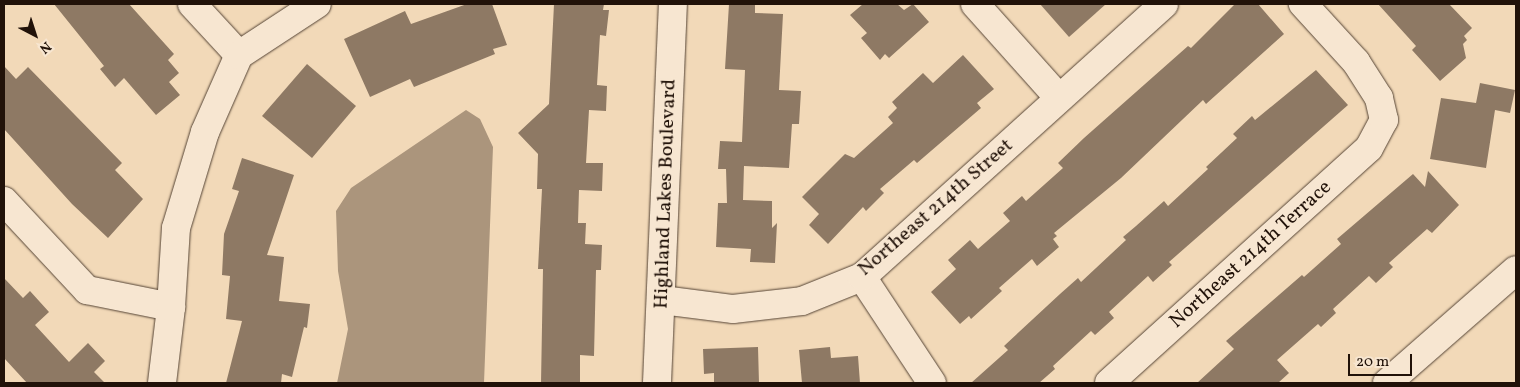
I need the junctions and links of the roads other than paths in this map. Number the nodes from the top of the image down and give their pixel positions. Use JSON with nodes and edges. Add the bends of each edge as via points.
{"nodes":[{"id":1,"x":192,"y":4,"type":"edge"},
{"id":2,"x":317,"y":4,"type":"edge"},
{"id":3,"x":673,"y":4,"type":"edge"},
{"id":4,"x":975,"y":4,"type":"edge"},
{"id":5,"x":1164,"y":4,"type":"edge"},
{"id":6,"x":1303,"y":4,"type":"edge"},
{"id":7,"x":239,"y":55,"type":"junction"},
{"id":8,"x":1059,"y":98,"type":"junction"},
{"id":9,"x":4,"y":201,"type":"edge"},
{"id":10,"x":1516,"y":270,"type":"edge"},
{"id":11,"x":862,"y":277,"type":"junction"},
{"id":12,"x":662,"y":300,"type":"junction"},
{"id":13,"x":171,"y":307,"type":"junction"},
{"id":14,"x":162,"y":383,"type":"edge"},
{"id":15,"x":657,"y":383,"type":"edge"},
{"id":16,"x":932,"y":383,"type":"edge"},
{"id":17,"x":1109,"y":383,"type":"edge"},
{"id":18,"x":1387,"y":383,"type":"edge"}],
"edges":[{"from":1,"to":7,"type":"street"},
{"from":2,"to":7,"type":"street"},
{"from":3,"to":12,"type":"street","name":"Highland Lakes Boulevard"},
{"from":4,"to":8,"type":"street"},
{"from":5,"to":8,"type":"street","name":"Northeast 214th Street"},
{"from":6,"to":17,"type":"street","name":"Northeast 214th Terrace","via":[[1356,62],[1379,98],[1384,120],[1369,148]]},
{"from":7,"to":13,"type":"street","via":[[205,132],[176,228]]},
{"from":8,"to":11,"type":"street","name":"Northeast 214th Street"},
{"from":9,"to":13,"type":"street","via":[[87,290]]},
{"from":10,"to":18,"type":"street"},
{"from":11,"to":12,"type":"street","name":"Northeast 214th Street","via":[[802,300],[733,309]]},
{"from":11,"to":16,"type":"street"},
{"from":12,"to":15,"type":"street","name":"Highland Lakes Boulevard"},
{"from":13,"to":14,"type":"street"}]}
